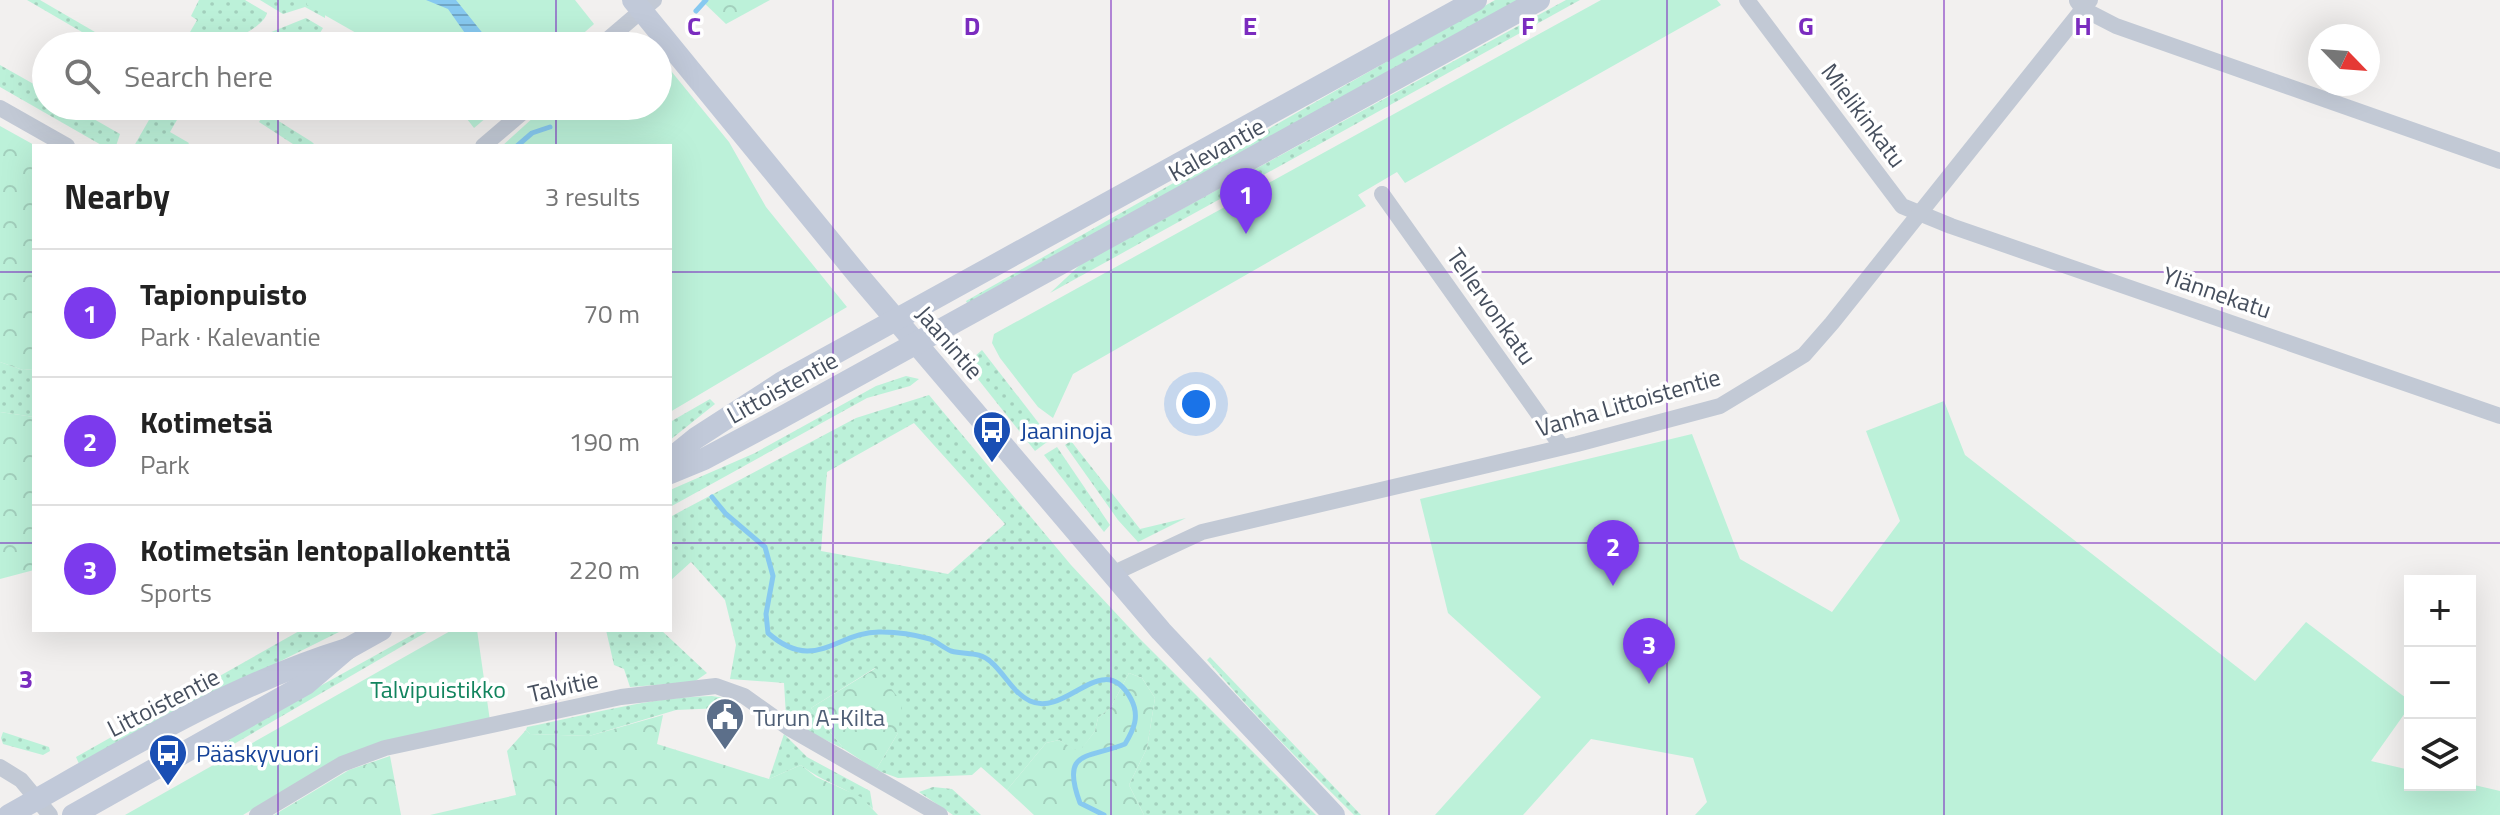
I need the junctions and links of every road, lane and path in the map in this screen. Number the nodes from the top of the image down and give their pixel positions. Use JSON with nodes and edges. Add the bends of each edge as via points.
{"nodes":[{"id":1,"x":1476,"y":0,"type":"edge"},
{"id":2,"x":1539,"y":0,"type":"edge"},
{"id":3,"x":1747,"y":0,"type":"edge"},
{"id":4,"x":2083,"y":3,"type":"edge"},
{"id":5,"x":643,"y":4,"type":"edge"},
{"id":6,"x":614,"y":32,"type":"edge"},
{"id":7,"x":666,"y":32,"type":"edge"},
{"id":8,"x":672,"y":40,"type":"edge"},
{"id":9,"x":0,"y":108,"type":"edge"},
{"id":10,"x":514,"y":120,"type":"edge"},
{"id":11,"x":63,"y":144,"type":"edge"},
{"id":12,"x":485,"y":144,"type":"edge"},
{"id":13,"x":2500,"y":161,"type":"edge"},
{"id":14,"x":1382,"y":194,"type":"dead end"},
{"id":15,"x":1919,"y":212,"type":"junction"},
{"id":16,"x":896,"y":318,"type":"junction"},
{"id":17,"x":917,"y":343,"type":"junction"},
{"id":18,"x":2500,"y":416,"type":"edge"},
{"id":19,"x":1562,"y":447,"type":"junction"},
{"id":20,"x":672,"y":457,"type":"edge"},
{"id":21,"x":672,"y":472,"type":"edge"},
{"id":22,"x":1112,"y":574,"type":"junction"},
{"id":23,"x":377,"y":632,"type":"edge"},
{"id":24,"x":347,"y":649,"type":"junction"},
{"id":25,"x":0,"y":767,"type":"edge"},
{"id":26,"x":44,"y":807,"type":"edge"},
{"id":27,"x":9,"y":815,"type":"edge"},
{"id":28,"x":73,"y":815,"type":"edge"},
{"id":29,"x":257,"y":815,"type":"edge"},
{"id":30,"x":940,"y":815,"type":"edge"},
{"id":31,"x":1334,"y":815,"type":"edge"}],
"edges":[{"from":1,"to":16,"type":"main road","name":"Kalevantie"},
{"from":2,"to":17,"type":"main road","name":"Kalevantie"},
{"from":3,"to":15,"type":"street","name":"Mielikinkatu","via":[[1902,206]]},
{"from":4,"to":13,"type":"street","via":[[2116,26]]},
{"from":4,"to":15,"type":"street","name":"Vanha Littoistentie"},
{"from":5,"to":6,"type":"street"},
{"from":5,"to":7,"type":"main road","name":"Jaanintie"},
{"from":8,"to":16,"type":"main road","name":"Jaanintie"},
{"from":9,"to":11,"type":"street"},
{"from":10,"to":12,"type":"street"},
{"from":14,"to":19,"type":"street","name":"Tellervonkatu"},
{"from":15,"to":18,"type":"street","name":"Ylännekatu"},
{"from":15,"to":19,"type":"street","name":"Vanha Littoistentie","via":[[1832,323],[1791,364],[1720,406]]},
{"from":16,"to":17,"type":"main road","name":"Jaanintie"},
{"from":16,"to":20,"type":"main road","name":"Littoistentie","via":[[781,383]]},
{"from":17,"to":21,"type":"main road","name":"Littoistentie"},
{"from":17,"to":22,"type":"main road","name":"Jaanintie"},
{"from":19,"to":22,"type":"street","name":"Vanha Littoistentie","via":[[1202,532]]},
{"from":22,"to":31,"type":"main road","name":"Jaanintie"},
{"from":23,"to":24,"type":"main road","name":"Littoistentie"},
{"from":24,"to":26,"type":"main road","name":"Littoistentie","via":[[295,665],[217,703]]},
{"from":24,"to":28,"type":"main road","name":"Littoistentie","via":[[306,684]]},
{"from":25,"to":26,"type":"street","via":[[21,780]]},
{"from":26,"to":27,"type":"main road","name":"Littoistentie"},
{"from":29,"to":30,"type":"street","name":"Talvitie","via":[[342,764],[385,748],[621,697],[716,686],[744,696]]}]}
